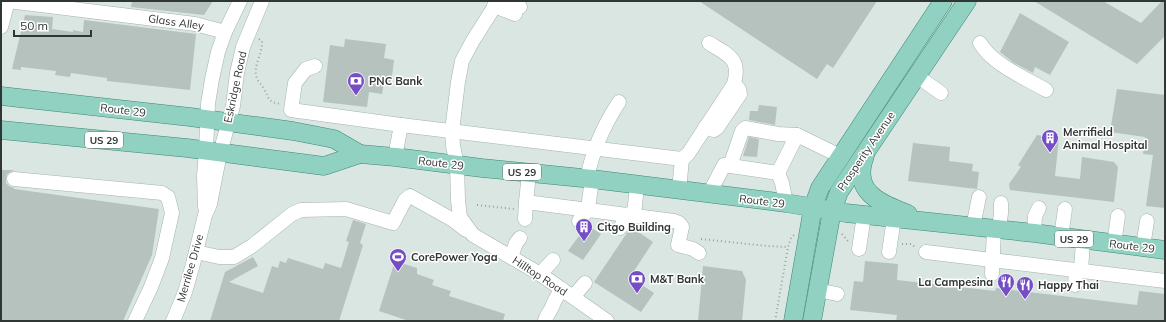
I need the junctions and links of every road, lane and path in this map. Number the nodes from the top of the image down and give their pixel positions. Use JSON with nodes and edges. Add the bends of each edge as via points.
{"nodes":[{"id":1,"x":8,"y":1,"type":"edge"},
{"id":2,"x":240,"y":1,"type":"edge"},
{"id":3,"x":262,"y":1,"type":"edge"},
{"id":4,"x":943,"y":1,"type":"edge"},
{"id":5,"x":967,"y":1,"type":"edge"},
{"id":6,"x":70,"y":4,"type":"edge"},
{"id":7,"x":496,"y":4,"type":"edge"},
{"id":8,"x":515,"y":7,"type":"edge"},
{"id":9,"x":1,"y":27,"type":"edge"},
{"id":10,"x":226,"y":32,"type":"junction"},
{"id":11,"x":258,"y":38,"type":"dead end"},
{"id":12,"x":709,"y":42,"type":"dead end"},
{"id":13,"x":980,"y":43,"type":"dead end"},
{"id":14,"x":315,"y":66,"type":"dead end"},
{"id":15,"x":917,"y":76,"type":"junction"},
{"id":16,"x":1046,"y":90,"type":"dead end"},
{"id":17,"x":941,"y":93,"type":"dead end"},
{"id":18,"x":1,"y":96,"type":"edge"},
{"id":19,"x":619,"y":102,"type":"dead end"},
{"id":20,"x":292,"y":108,"type":"junction"},
{"id":21,"x":207,"y":120,"type":"junction"},
{"id":22,"x":227,"y":123,"type":"junction"},
{"id":23,"x":401,"y":125,"type":"junction"},
{"id":24,"x":1,"y":130,"type":"edge"},
{"id":25,"x":452,"y":131,"type":"junction"},
{"id":26,"x":797,"y":134,"type":"junction"},
{"id":27,"x":871,"y":144,"type":"junction"},
{"id":28,"x":596,"y":149,"type":"junction"},
{"id":29,"x":213,"y":152,"type":"junction"},
{"id":30,"x":360,"y":154,"type":"junction"},
{"id":31,"x":840,"y":156,"type":"junction"},
{"id":32,"x":396,"y":157,"type":"junction"},
{"id":33,"x":682,"y":159,"type":"junction"},
{"id":34,"x":456,"y":165,"type":"junction"},
{"id":35,"x":730,"y":166,"type":"junction"},
{"id":36,"x":529,"y":173,"type":"junction"},
{"id":37,"x":778,"y":173,"type":"junction"},
{"id":38,"x":216,"y":176,"type":"joint"},
{"id":39,"x":14,"y":179,"type":"dead end"},
{"id":40,"x":589,"y":179,"type":"junction"},
{"id":41,"x":638,"y":185,"type":"junction"},
{"id":42,"x":679,"y":190,"type":"junction"},
{"id":43,"x":709,"y":194,"type":"junction"},
{"id":44,"x":979,"y":198,"type":"dead end"},
{"id":45,"x":526,"y":202,"type":"junction"},
{"id":46,"x":1000,"y":202,"type":"dead end"},
{"id":47,"x":786,"y":203,"type":"junction"},
{"id":48,"x":813,"y":207,"type":"junction"},
{"id":49,"x":1039,"y":208,"type":"dead end"},
{"id":50,"x":588,"y":209,"type":"junction"},
{"id":51,"x":1065,"y":209,"type":"dead end"},
{"id":52,"x":832,"y":211,"type":"junction"},
{"id":53,"x":205,"y":215,"type":"junction"},
{"id":54,"x":631,"y":215,"type":"junction"},
{"id":55,"x":864,"y":215,"type":"junction"},
{"id":56,"x":1118,"y":216,"type":"dead end"},
{"id":57,"x":894,"y":218,"type":"junction"},
{"id":58,"x":525,"y":219,"type":"dead end"},
{"id":59,"x":579,"y":221,"type":"dead end"},
{"id":60,"x":927,"y":221,"type":"junction"},
{"id":61,"x":1147,"y":221,"type":"dead end"},
{"id":62,"x":973,"y":227,"type":"junction"},
{"id":63,"x":620,"y":228,"type":"dead end"},
{"id":64,"x":996,"y":229,"type":"junction"},
{"id":65,"x":798,"y":232,"type":"dead end"},
{"id":66,"x":1034,"y":233,"type":"junction"},
{"id":67,"x":474,"y":235,"type":"junction"},
{"id":68,"x":681,"y":236,"type":"junction"},
{"id":69,"x":1062,"y":237,"type":"junction"},
{"id":70,"x":520,"y":238,"type":"dead end"},
{"id":71,"x":1083,"y":240,"type":"junction"},
{"id":72,"x":1114,"y":244,"type":"junction"},
{"id":73,"x":788,"y":247,"type":"junction"},
{"id":74,"x":1143,"y":247,"type":"junction"},
{"id":75,"x":859,"y":249,"type":"dead end"},
{"id":76,"x":890,"y":249,"type":"joint"},
{"id":77,"x":1165,"y":250,"type":"edge"},
{"id":78,"x":196,"y":252,"type":"junction"},
{"id":79,"x":926,"y":252,"type":"joint"},
{"id":80,"x":699,"y":253,"type":"dead end"},
{"id":81,"x":511,"y":256,"type":"junction"},
{"id":82,"x":553,"y":260,"type":"dead end"},
{"id":83,"x":992,"y":267,"type":"junction"},
{"id":84,"x":1079,"y":271,"type":"junction"},
{"id":85,"x":540,"y":274,"type":"junction"},
{"id":86,"x":1165,"y":281,"type":"edge"},
{"id":87,"x":585,"y":283,"type":"dead end"},
{"id":88,"x":1075,"y":285,"type":"dead end"},
{"id":89,"x":562,"y":289,"type":"junction"},
{"id":90,"x":817,"y":290,"type":"junction"},
{"id":91,"x":837,"y":294,"type":"dead end"},
{"id":92,"x":573,"y":297,"type":"junction"},
{"id":93,"x":134,"y":315,"type":"edge"},
{"id":94,"x":173,"y":321,"type":"edge"},
{"id":95,"x":545,"y":321,"type":"edge"},
{"id":96,"x":607,"y":321,"type":"edge"},
{"id":97,"x":775,"y":321,"type":"edge"},
{"id":98,"x":793,"y":321,"type":"edge"},
{"id":99,"x":812,"y":321,"type":"edge"}],
"edges":[{"from":1,"to":6,"type":"street","name":"Glass Alley"},
{"from":1,"to":9,"type":"street"},
{"from":2,"to":10,"type":"street","name":"Eskridge Road"},
{"from":3,"to":22,"type":"street","name":"Eskridge Road","via":[[243,48],[233,106]]},
{"from":4,"to":31,"type":"main road","name":"Prosperity Avenue"},
{"from":5,"to":15,"type":"main road","name":"Prosperity Avenue"},
{"from":6,"to":10,"type":"street","name":"Glass Alley","via":[[120,10]]},
{"from":7,"to":8,"type":"street"},
{"from":7,"to":25,"type":"street","name":"Hilltop Road","via":[[462,61]]},
{"from":10,"to":21,"type":"street","name":"Eskridge Road","via":[[212,79]]},
{"from":11,"to":20,"type":"path","via":[[262,44],[256,77],[267,98]]},
{"from":12,"to":33,"type":"street","via":[[732,58],[737,74],[734,84],[688,154]]},
{"from":13,"to":16,"type":"street","via":[[993,59]]},
{"from":14,"to":20,"type":"street","via":[[306,69],[295,83]]},
{"from":15,"to":17,"type":"street"},
{"from":15,"to":27,"type":"main road","name":"Prosperity Avenue"},
{"from":18,"to":21,"type":"main road","name":"Route 29","number":"US 29"},
{"from":19,"to":28,"type":"street"},
{"from":20,"to":23,"type":"street"},
{"from":21,"to":22,"type":"main road","name":"Route 29","number":"US 29"},
{"from":21,"to":29,"type":"street","name":"Merrilee Drive"},
{"from":22,"to":29,"type":"street","name":"Eskridge Road"},
{"from":22,"to":30,"type":"main road","name":"Route 29","number":"US 29","via":[[334,139]]},
{"from":23,"to":25,"type":"street"},
{"from":23,"to":32,"type":"street"},
{"from":24,"to":29,"type":"main road","name":"Route 29","number":"US 29"},
{"from":25,"to":28,"type":"street"},
{"from":25,"to":34,"type":"street","name":"Hilltop Road"},
{"from":26,"to":31,"type":"street"},
{"from":26,"to":35,"type":"street","via":[[778,134],[745,128]]},
{"from":26,"to":37,"type":"street"},
{"from":27,"to":52,"type":"main road","name":"Prosperity Avenue","via":[[839,192]]},
{"from":27,"to":60,"type":"main road","via":[[862,165],[866,190],[876,200]]},
{"from":28,"to":33,"type":"street"},
{"from":28,"to":40,"type":"street","via":[[591,161]]},
{"from":29,"to":30,"type":"main road","name":"Route 29","number":"US 29","via":[[324,166]]},
{"from":29,"to":38,"type":"street","name":"Eskridge Road"},
{"from":29,"to":53,"type":"street","name":"Merrilee Drive","via":[[204,176]]},
{"from":30,"to":32,"type":"main road","name":"Route 29","number":"US 29"},
{"from":31,"to":48,"type":"main road","name":"Prosperity Avenue","via":[[820,188]]},
{"from":32,"to":34,"type":"main road","name":"Route 29","number":"US 29"},
{"from":33,"to":42,"type":"street"},
{"from":34,"to":36,"type":"main road","name":"Route 29","number":"US 29"},
{"from":34,"to":67,"type":"street","name":"Hilltop Road","via":[[460,217]]},
{"from":35,"to":37,"type":"street"},
{"from":35,"to":43,"type":"street","via":[[724,165]]},
{"from":36,"to":40,"type":"main road","name":"Route 29","number":"US 29"},
{"from":36,"to":45,"type":"street"},
{"from":37,"to":47,"type":"street"},
{"from":38,"to":53,"type":"street","name":"Merrilee Drive"},
{"from":39,"to":93,"type":"street","via":[[162,193],[168,198],[172,213],[163,225],[157,256]]},
{"from":40,"to":41,"type":"main road","name":"Route 29","number":"US 29"},
{"from":40,"to":50,"type":"street"},
{"from":41,"to":42,"type":"main road","name":"Route 29","number":"US 29"},
{"from":41,"to":54,"type":"street"},
{"from":42,"to":43,"type":"main road","name":"Route 29","number":"US 29"},
{"from":43,"to":47,"type":"main road","name":"Route 29","number":"US 29"},
{"from":44,"to":62,"type":"street"},
{"from":45,"to":50,"type":"street"},
{"from":45,"to":58,"type":"street"},
{"from":46,"to":64,"type":"street","via":[[1001,213]]},
{"from":47,"to":48,"type":"main road","name":"Route 29","number":"US 29"},
{"from":48,"to":52,"type":"main road","name":"Route 29","number":"US 29"},
{"from":48,"to":98,"type":"main road","name":"Prosperity Avenue"},
{"from":49,"to":66,"type":"street"},
{"from":50,"to":54,"type":"street"},
{"from":50,"to":59,"type":"street"},
{"from":51,"to":69,"type":"street"},
{"from":52,"to":55,"type":"main road","name":"Route 29","number":"US 29"},
{"from":52,"to":90,"type":"main road","name":"Prosperity Avenue"},
{"from":53,"to":78,"type":"street","name":"Merrilee Drive"},
{"from":54,"to":63,"type":"street"},
{"from":54,"to":68,"type":"street","via":[[679,223],[682,227]]},
{"from":55,"to":57,"type":"main road","name":"Route 29","number":"US 29"},
{"from":55,"to":75,"type":"street"},
{"from":56,"to":72,"type":"street"},
{"from":57,"to":60,"type":"main road","name":"Route 29","number":"US 29"},
{"from":57,"to":76,"type":"street"},
{"from":60,"to":62,"type":"main road","name":"Route 29","number":"US 29"},
{"from":61,"to":74,"type":"street"},
{"from":62,"to":64,"type":"main road","name":"Route 29","number":"US 29"},
{"from":64,"to":66,"type":"main road","name":"Route 29","number":"US 29"},
{"from":64,"to":83,"type":"street"},
{"from":65,"to":73,"type":"path","via":[[791,238]]},
{"from":66,"to":69,"type":"main road","name":"Route 29","number":"US 29"},
{"from":67,"to":78,"type":"street","via":[[410,196],[405,200],[393,223],[346,209],[301,210],[234,257]]},
{"from":67,"to":81,"type":"street","name":"Hilltop Road"},
{"from":68,"to":73,"type":"path"},
{"from":68,"to":80,"type":"street","via":[[678,245]]},
{"from":69,"to":71,"type":"main road","name":"Route 29","number":"US 29"},
{"from":70,"to":81,"type":"street"},
{"from":71,"to":72,"type":"main road","name":"Route 29","number":"US 29"},
{"from":71,"to":84,"type":"street"},
{"from":72,"to":74,"type":"main road","name":"Route 29","number":"US 29"},
{"from":73,"to":97,"type":"path"},
{"from":74,"to":77,"type":"main road","name":"Route 29","number":"US 29"},
{"from":76,"to":79,"type":"path","via":[[907,243]]},
{"from":78,"to":94,"type":"street","name":"Merrilee Drive","via":[[185,292]]},
{"from":79,"to":83,"type":"street"},
{"from":81,"to":85,"type":"street","name":"Hilltop Road"},
{"from":82,"to":85,"type":"street"},
{"from":83,"to":84,"type":"street","via":[[1050,274]]},
{"from":84,"to":86,"type":"street","via":[[1122,283]]},
{"from":84,"to":88,"type":"street"},
{"from":85,"to":89,"type":"street","name":"Hilltop Road"},
{"from":87,"to":92,"type":"street"},
{"from":89,"to":92,"type":"street","name":"Hilltop Road"},
{"from":89,"to":95,"type":"street"},
{"from":90,"to":91,"type":"street"},
{"from":90,"to":99,"type":"main road","name":"Prosperity Avenue"},
{"from":92,"to":96,"type":"street","name":"Hilltop Road"}]}
